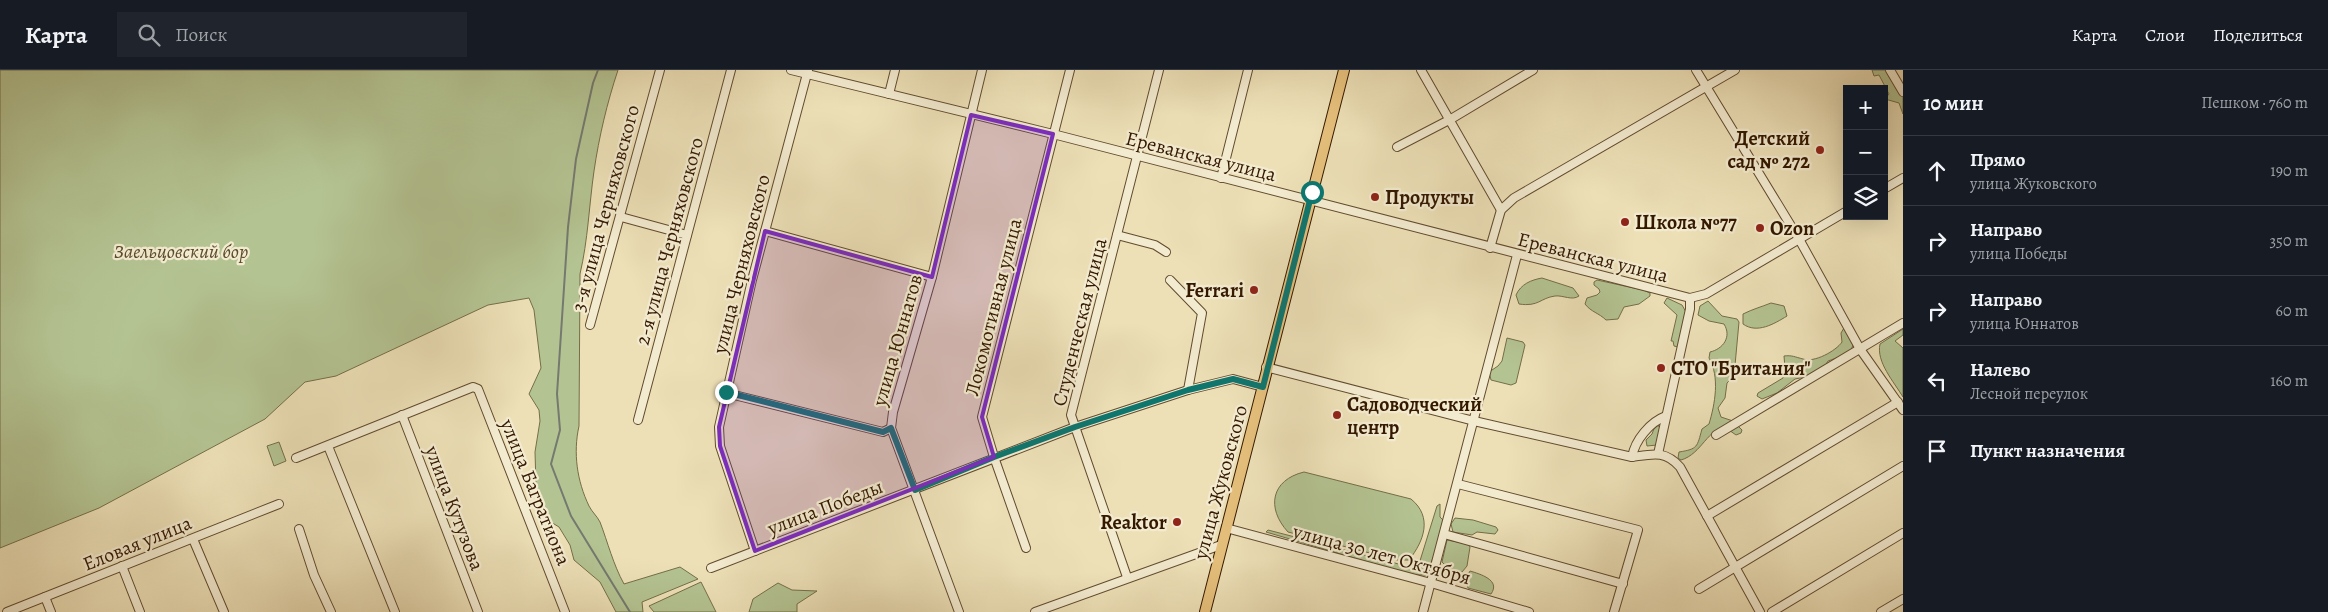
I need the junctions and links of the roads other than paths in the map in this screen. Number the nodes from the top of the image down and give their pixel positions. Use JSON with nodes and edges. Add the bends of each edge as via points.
{"nodes":[{"id":1,"x":660,"y":70,"type":"edge"},
{"id":2,"x":731,"y":70,"type":"edge"},
{"id":3,"x":791,"y":70,"type":"edge"},
{"id":4,"x":895,"y":70,"type":"edge"},
{"id":5,"x":982,"y":70,"type":"edge"},
{"id":6,"x":1070,"y":70,"type":"edge"},
{"id":7,"x":1159,"y":70,"type":"edge"},
{"id":8,"x":1248,"y":70,"type":"edge"},
{"id":9,"x":1344,"y":70,"type":"edge"},
{"id":10,"x":1421,"y":70,"type":"edge"},
{"id":11,"x":1533,"y":70,"type":"edge"},
{"id":12,"x":1696,"y":70,"type":"edge"},
{"id":13,"x":1734,"y":70,"type":"edge"},
{"id":14,"x":1890,"y":70,"type":"edge"},
{"id":15,"x":808,"y":72,"type":"edge"},
{"id":16,"x":1706,"y":87,"type":"junction"},
{"id":17,"x":1903,"y":92,"type":"edge"},
{"id":18,"x":889,"y":94,"type":"junction"},
{"id":19,"x":971,"y":115,"type":"junction"},
{"id":20,"x":1451,"y":119,"type":"junction"},
{"id":21,"x":1053,"y":134,"type":"junction"},
{"id":22,"x":1397,"y":147,"type":"dead end"},
{"id":23,"x":1136,"y":156,"type":"junction"},
{"id":24,"x":1221,"y":178,"type":"junction"},
{"id":25,"x":1903,"y":178,"type":"edge"},
{"id":26,"x":1888,"y":187,"type":"edge"},
{"id":27,"x":1310,"y":200,"type":"junction"},
{"id":28,"x":1501,"y":210,"type":"junction"},
{"id":29,"x":1843,"y":213,"type":"edge"},
{"id":30,"x":621,"y":217,"type":"junction"},
{"id":31,"x":765,"y":231,"type":"junction"},
{"id":32,"x":687,"y":235,"type":"junction"},
{"id":33,"x":1117,"y":235,"type":"junction"},
{"id":34,"x":1799,"y":239,"type":"junction"},
{"id":35,"x":1490,"y":248,"type":"junction"},
{"id":36,"x":1166,"y":252,"type":"dead end"},
{"id":37,"x":1517,"y":255,"type":"junction"},
{"id":38,"x":932,"y":277,"type":"junction"},
{"id":39,"x":1170,"y":280,"type":"dead end"},
{"id":40,"x":1690,"y":298,"type":"junction"},
{"id":41,"x":1903,"y":323,"type":"edge"},
{"id":42,"x":590,"y":325,"type":"dead end"},
{"id":43,"x":1860,"y":349,"type":"junction"},
{"id":44,"x":1266,"y":367,"type":"junction"},
{"id":45,"x":1263,"y":387,"type":"junction"},
{"id":46,"x":1188,"y":390,"type":"junction"},
{"id":47,"x":726,"y":392,"type":"junction"},
{"id":48,"x":1898,"y":402,"type":"junction"},
{"id":49,"x":1903,"y":410,"type":"edge"},
{"id":50,"x":402,"y":416,"type":"junction"},
{"id":51,"x":1666,"y":416,"type":"junction"},
{"id":52,"x":638,"y":420,"type":"dead end"},
{"id":53,"x":1474,"y":421,"type":"junction"},
{"id":54,"x":1075,"y":427,"type":"junction"},
{"id":55,"x":891,"y":428,"type":"junction"},
{"id":56,"x":1716,"y":435,"type":"dead end"},
{"id":57,"x":328,"y":446,"type":"junction"},
{"id":58,"x":1658,"y":454,"type":"junction"},
{"id":59,"x":994,"y":457,"type":"junction"},
{"id":60,"x":1632,"y":457,"type":"junction"},
{"id":61,"x":296,"y":458,"type":"dead end"},
{"id":62,"x":1903,"y":466,"type":"edge"},
{"id":63,"x":1458,"y":484,"type":"junction"},
{"id":64,"x":915,"y":490,"type":"junction"},
{"id":65,"x":280,"y":504,"type":"dead end"},
{"id":66,"x":1707,"y":516,"type":"junction"},
{"id":67,"x":1226,"y":528,"type":"junction"},
{"id":68,"x":300,"y":529,"type":"dead end"},
{"id":69,"x":1903,"y":533,"type":"edge"},
{"id":70,"x":1444,"y":534,"type":"junction"},
{"id":71,"x":192,"y":538,"type":"junction"},
{"id":72,"x":1221,"y":545,"type":"junction"},
{"id":73,"x":1026,"y":548,"type":"dead end"},
{"id":74,"x":755,"y":551,"type":"junction"},
{"id":75,"x":122,"y":566,"type":"junction"},
{"id":76,"x":1736,"y":567,"type":"junction"},
{"id":77,"x":711,"y":568,"type":"dead end"},
{"id":78,"x":1127,"y":577,"type":"junction"},
{"id":79,"x":1431,"y":583,"type":"junction"},
{"id":80,"x":1623,"y":584,"type":"junction"},
{"id":81,"x":1699,"y":589,"type":"dead end"},
{"id":82,"x":45,"y":597,"type":"junction"},
{"id":83,"x":1903,"y":599,"type":"edge"},
{"id":84,"x":7,"y":612,"type":"edge"},
{"id":85,"x":51,"y":612,"type":"edge"},
{"id":86,"x":140,"y":612,"type":"edge"},
{"id":87,"x":224,"y":612,"type":"edge"},
{"id":88,"x":331,"y":612,"type":"edge"},
{"id":89,"x":395,"y":612,"type":"edge"},
{"id":90,"x":478,"y":612,"type":"edge"},
{"id":91,"x":565,"y":612,"type":"edge"},
{"id":92,"x":959,"y":612,"type":"edge"},
{"id":93,"x":1035,"y":612,"type":"edge"},
{"id":94,"x":1205,"y":612,"type":"edge"},
{"id":95,"x":1423,"y":612,"type":"edge"},
{"id":96,"x":1529,"y":612,"type":"edge"},
{"id":97,"x":1614,"y":612,"type":"edge"},
{"id":98,"x":1760,"y":612,"type":"edge"},
{"id":99,"x":1772,"y":612,"type":"edge"},
{"id":100,"x":1881,"y":612,"type":"edge"}],
"edges":[{"from":1,"to":30,"type":"street","name":"3-я улица Черняховского"},
{"from":2,"to":32,"type":"street","name":"2-я улица Черняховского"},
{"from":3,"to":15,"type":"street","name":"Ереванская улица"},
{"from":4,"to":18,"type":"street"},
{"from":5,"to":19,"type":"street","name":"улица Юннатов"},
{"from":6,"to":21,"type":"street","name":"Локомотивная улица"},
{"from":7,"to":23,"type":"street","name":"Студенческая улица"},
{"from":8,"to":24,"type":"street"},
{"from":9,"to":27,"type":"main road","name":"улица Жуковского"},
{"from":10,"to":20,"type":"street"},
{"from":11,"to":20,"type":"street"},
{"from":12,"to":16,"type":"street"},
{"from":13,"to":16,"type":"street"},
{"from":14,"to":17,"type":"street"},
{"from":15,"to":18,"type":"street","name":"Ереванская улица"},
{"from":15,"to":31,"type":"street","name":"улица Черняховского"},
{"from":16,"to":28,"type":"street","via":[[1514,198]]},
{"from":16,"to":34,"type":"street"},
{"from":18,"to":19,"type":"street","name":"Ереванская улица"},
{"from":19,"to":21,"type":"street","name":"Ереванская улица"},
{"from":19,"to":38,"type":"street","name":"улица Юннатов"},
{"from":20,"to":22,"type":"street"},
{"from":20,"to":28,"type":"street"},
{"from":21,"to":23,"type":"street","name":"Ереванская улица"},
{"from":21,"to":59,"type":"street","name":"Локомотивная улица","via":[[982,417]]},
{"from":23,"to":24,"type":"street","name":"Ереванская улица"},
{"from":23,"to":33,"type":"street","name":"Студенческая улица"},
{"from":24,"to":27,"type":"street","name":"Ереванская улица"},
{"from":25,"to":26,"type":"street"},
{"from":27,"to":35,"type":"street","name":"Ереванская улица"},
{"from":27,"to":44,"type":"main road","name":"улица Жуковского"},
{"from":28,"to":35,"type":"street"},
{"from":29,"to":34,"type":"street","name":"Ереванская улица"},
{"from":30,"to":32,"type":"street"},
{"from":30,"to":42,"type":"street","name":"3-я улица Черняховского"},
{"from":31,"to":38,"type":"street"},
{"from":31,"to":47,"type":"street","name":"улица Черняховского"},
{"from":32,"to":52,"type":"street","name":"2-я улица Черняховского"},
{"from":33,"to":36,"type":"street","via":[[1155,245]]},
{"from":33,"to":54,"type":"street","name":"Студенческая улица","via":[[1071,414]]},
{"from":34,"to":40,"type":"street","name":"Ереванская улица","via":[[1706,294]]},
{"from":34,"to":43,"type":"street"},
{"from":35,"to":37,"type":"street","name":"Ереванская улица"},
{"from":37,"to":40,"type":"street","name":"Ереванская улица"},
{"from":37,"to":53,"type":"street"},
{"from":38,"to":55,"type":"street","name":"улица Юннатов"},
{"from":39,"to":46,"type":"street","via":[[1202,313]]},
{"from":40,"to":51,"type":"street"},
{"from":41,"to":43,"type":"street"},
{"from":43,"to":48,"type":"street"},
{"from":43,"to":56,"type":"street"},
{"from":44,"to":45,"type":"main road","name":"улица Жуковского"},
{"from":44,"to":53,"type":"street"},
{"from":45,"to":46,"type":"street","name":"улица Победы","via":[[1233,379]]},
{"from":45,"to":67,"type":"main road","name":"улица Жуковского"},
{"from":46,"to":54,"type":"street","name":"улица Победы"},
{"from":47,"to":55,"type":"street","via":[[883,432]]},
{"from":47,"to":74,"type":"street","name":"улица Черняховского","via":[[719,427],[720,446]]},
{"from":48,"to":49,"type":"street"},
{"from":48,"to":66,"type":"street"},
{"from":50,"to":57,"type":"street"},
{"from":50,"to":90,"type":"street","name":"улица Кутузова"},
{"from":50,"to":91,"type":"street","name":"улица Багратиона","via":[[474,387],[478,389]]},
{"from":51,"to":58,"type":"street"},
{"from":51,"to":60,"type":"street","via":[[1649,427],[1634,447]]},
{"from":53,"to":60,"type":"street"},
{"from":53,"to":63,"type":"street"},
{"from":54,"to":59,"type":"street","name":"улица Победы"},
{"from":54,"to":78,"type":"street","name":"Студенческая улица"},
{"from":55,"to":64,"type":"street","name":"улица Юннатов"},
{"from":57,"to":61,"type":"street"},
{"from":57,"to":89,"type":"street"},
{"from":58,"to":60,"type":"street"},
{"from":58,"to":66,"type":"street","via":[[1671,457],[1680,467]]},
{"from":59,"to":64,"type":"street","name":"улица Победы"},
{"from":59,"to":73,"type":"street","name":"Локомотивная улица"},
{"from":62,"to":76,"type":"street"},
{"from":63,"to":70,"type":"street"},
{"from":63,"to":80,"type":"street","via":[[1638,530]]},
{"from":64,"to":74,"type":"street","name":"улица Победы"},
{"from":64,"to":92,"type":"street","name":"улица Юннатов"},
{"from":65,"to":71,"type":"street","name":"Еловая улица"},
{"from":66,"to":76,"type":"street"},
{"from":67,"to":72,"type":"main road","name":"улица Жуковского"},
{"from":67,"to":79,"type":"street","name":"улица 30 лет Октября"},
{"from":68,"to":88,"type":"street","via":[[314,575]]},
{"from":69,"to":99,"type":"street"},
{"from":70,"to":79,"type":"street"},
{"from":70,"to":80,"type":"street"},
{"from":71,"to":75,"type":"street","name":"Еловая улица"},
{"from":71,"to":87,"type":"street"},
{"from":72,"to":78,"type":"street"},
{"from":72,"to":94,"type":"main road","name":"улица Жуковского"},
{"from":74,"to":77,"type":"street","name":"улица Победы"},
{"from":75,"to":82,"type":"street","name":"Еловая улица"},
{"from":75,"to":86,"type":"street"},
{"from":76,"to":81,"type":"street"},
{"from":76,"to":98,"type":"street"},
{"from":78,"to":93,"type":"street"},
{"from":79,"to":95,"type":"street"},
{"from":79,"to":96,"type":"street","name":"улица 30 лет Октября"},
{"from":80,"to":97,"type":"street"},
{"from":82,"to":84,"type":"street","name":"Еловая улица"},
{"from":82,"to":85,"type":"street"},
{"from":83,"to":100,"type":"street"}]}
